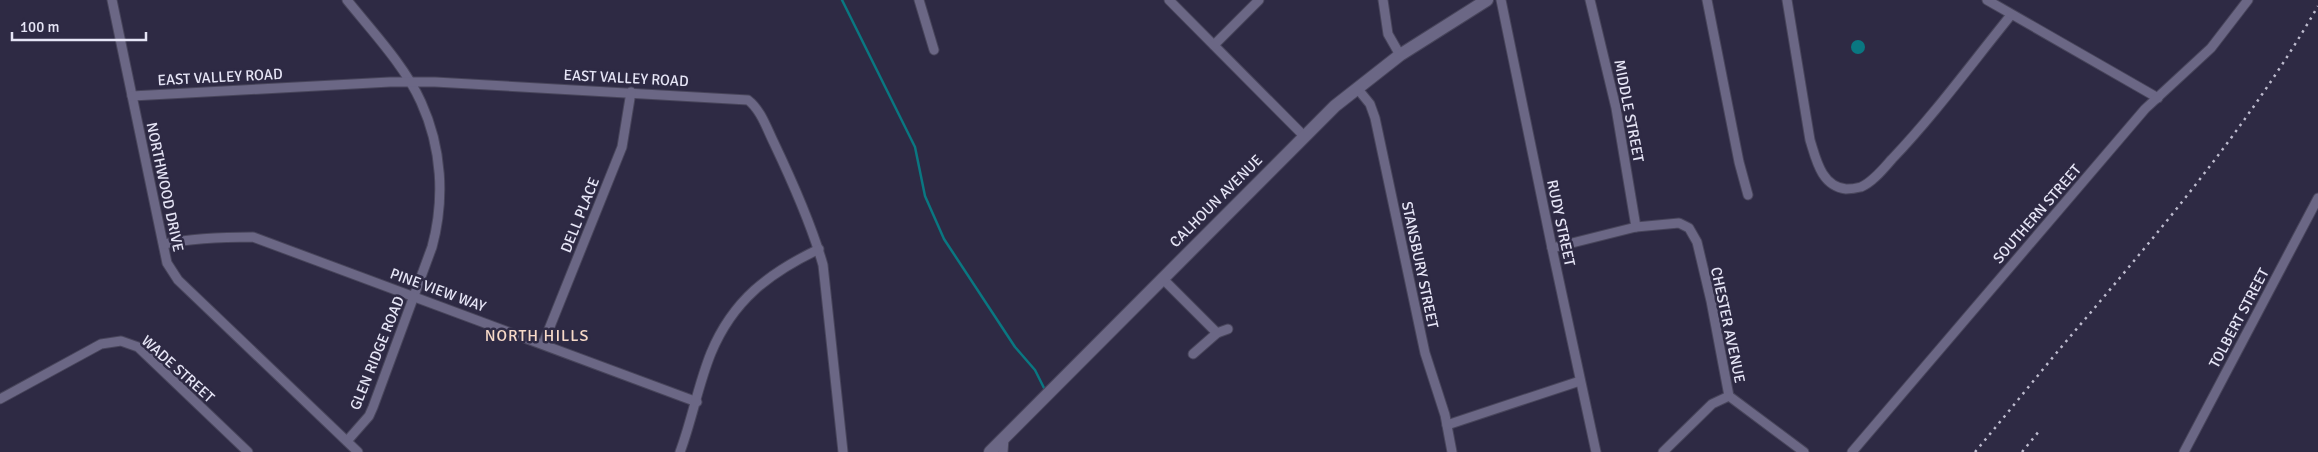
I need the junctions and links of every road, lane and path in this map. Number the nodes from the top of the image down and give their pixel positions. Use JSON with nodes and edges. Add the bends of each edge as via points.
{"nodes":[{"id":1,"x":112,"y":0,"type":"edge"},
{"id":2,"x":347,"y":0,"type":"edge"},
{"id":3,"x":919,"y":0,"type":"edge"},
{"id":4,"x":1169,"y":0,"type":"edge"},
{"id":5,"x":1259,"y":0,"type":"edge"},
{"id":6,"x":1383,"y":0,"type":"edge"},
{"id":7,"x":1486,"y":0,"type":"edge"},
{"id":8,"x":1501,"y":0,"type":"edge"},
{"id":9,"x":1590,"y":0,"type":"edge"},
{"id":10,"x":1707,"y":0,"type":"edge"},
{"id":11,"x":1787,"y":0,"type":"edge"},
{"id":12,"x":1987,"y":0,"type":"edge"},
{"id":13,"x":2248,"y":0,"type":"edge"},
{"id":14,"x":2011,"y":15,"type":"junction"},
{"id":15,"x":1214,"y":45,"type":"junction"},
{"id":16,"x":934,"y":50,"type":"dead end"},
{"id":17,"x":1400,"y":55,"type":"junction"},
{"id":18,"x":409,"y":82,"type":"junction"},
{"id":19,"x":1357,"y":88,"type":"junction"},
{"id":20,"x":631,"y":92,"type":"junction"},
{"id":21,"x":132,"y":96,"type":"junction"},
{"id":22,"x":2158,"y":98,"type":"junction"},
{"id":23,"x":1304,"y":136,"type":"junction"},
{"id":24,"x":1748,"y":195,"type":"dead end"},
{"id":25,"x":2318,"y":198,"type":"edge"},
{"id":26,"x":1636,"y":227,"type":"junction"},
{"id":27,"x":164,"y":244,"type":"junction"},
{"id":28,"x":1552,"y":248,"type":"junction"},
{"id":29,"x":819,"y":249,"type":"junction"},
{"id":30,"x":1162,"y":278,"type":"junction"},
{"id":31,"x":414,"y":296,"type":"junction"},
{"id":32,"x":1228,"y":329,"type":"dead end"},
{"id":33,"x":1217,"y":333,"type":"junction"},
{"id":34,"x":543,"y":344,"type":"junction"},
{"id":35,"x":1192,"y":354,"type":"dead end"},
{"id":36,"x":1580,"y":381,"type":"junction"},
{"id":37,"x":1729,"y":396,"type":"junction"},
{"id":38,"x":0,"y":399,"type":"edge"},
{"id":39,"x":697,"y":402,"type":"junction"},
{"id":40,"x":1447,"y":425,"type":"junction"},
{"id":41,"x":1004,"y":438,"type":"junction"},
{"id":42,"x":347,"y":442,"type":"junction"},
{"id":43,"x":248,"y":452,"type":"edge"},
{"id":44,"x":358,"y":452,"type":"edge"},
{"id":45,"x":680,"y":452,"type":"edge"},
{"id":46,"x":843,"y":452,"type":"edge"},
{"id":47,"x":990,"y":452,"type":"edge"},
{"id":48,"x":1003,"y":452,"type":"edge"},
{"id":49,"x":1452,"y":452,"type":"edge"},
{"id":50,"x":1596,"y":452,"type":"edge"},
{"id":51,"x":1663,"y":452,"type":"edge"},
{"id":52,"x":1804,"y":452,"type":"edge"},
{"id":53,"x":1852,"y":452,"type":"edge"},
{"id":54,"x":2184,"y":452,"type":"edge"}],
"edges":[{"from":1,"to":21,"type":"street","name":"NORTHWOOD DRIVE"},
{"from":2,"to":18,"type":"street","name":"GLEN RIDGE ROAD"},
{"from":3,"to":16,"type":"street"},
{"from":4,"to":15,"type":"street"},
{"from":5,"to":15,"type":"street"},
{"from":6,"to":17,"type":"street","via":[[1388,34]]},
{"from":7,"to":17,"type":"street","name":"CALHOUN AVENUE"},
{"from":8,"to":28,"type":"street","name":"RUDY STREET"},
{"from":9,"to":26,"type":"street","name":"MIDDLE STREET","via":[[1616,108]]},
{"from":10,"to":24,"type":"street"},
{"from":11,"to":14,"type":"street","via":[[1815,159],[1827,179],[1845,189],[1861,186],[1913,137]]},
{"from":12,"to":14,"type":"street"},
{"from":13,"to":22,"type":"street","name":"SOUTHERN STREET","via":[[2211,48]]},
{"from":14,"to":22,"type":"street"},
{"from":15,"to":23,"type":"street"},
{"from":17,"to":19,"type":"street","name":"CALHOUN AVENUE"},
{"from":18,"to":20,"type":"street","name":"EAST VALLEY ROAD"},
{"from":18,"to":21,"type":"street","name":"EAST VALLEY ROAD"},
{"from":18,"to":31,"type":"street","name":"GLEN RIDGE ROAD","via":[[428,122],[439,168],[441,196],[439,223]]},
{"from":19,"to":23,"type":"street","name":"CALHOUN AVENUE"},
{"from":19,"to":40,"type":"street","name":"STANSBURY STREET","via":[[1370,104],[1375,118],[1425,353]]},
{"from":20,"to":29,"type":"street","name":"EAST VALLEY ROAD","via":[[742,98],[753,103],[789,174]]},
{"from":20,"to":34,"type":"street","name":"DELL PLACE","via":[[622,147]]},
{"from":21,"to":27,"type":"street","name":"NORTHWOOD DRIVE"},
{"from":22,"to":53,"type":"street","name":"SOUTHERN STREET","via":[[2145,109]]},
{"from":23,"to":30,"type":"street","name":"CALHOUN AVENUE"},
{"from":25,"to":54,"type":"street","name":"TOLBERT STREET"},
{"from":26,"to":28,"type":"street"},
{"from":26,"to":37,"type":"street","name":"CHESTER AVENUE","via":[[1679,223],[1688,228],[1696,242]]},
{"from":27,"to":31,"type":"street","name":"PINE VIEW WAY","via":[[230,236],[253,237]]},
{"from":27,"to":42,"type":"street","name":"NORTHWOOD DRIVE","via":[[167,264],[178,280]]},
{"from":28,"to":36,"type":"street","name":"RUDY STREET"},
{"from":29,"to":39,"type":"street","via":[[773,273],[743,301],[728,320],[711,354]]},
{"from":29,"to":46,"type":"street","name":"EAST VALLEY ROAD","via":[[827,290]]},
{"from":30,"to":33,"type":"street"},
{"from":30,"to":41,"type":"street","name":"CALHOUN AVENUE"},
{"from":31,"to":34,"type":"street","name":"PINE VIEW WAY"},
{"from":31,"to":42,"type":"street","name":"GLEN RIDGE ROAD","via":[[369,416]]},
{"from":32,"to":33,"type":"street"},
{"from":33,"to":35,"type":"street"},
{"from":34,"to":39,"type":"street","name":"PINE VIEW WAY"},
{"from":36,"to":40,"type":"street"},
{"from":36,"to":50,"type":"street","name":"RUDY STREET"},
{"from":37,"to":51,"type":"street","via":[[1712,404]]},
{"from":37,"to":52,"type":"street","name":"CHESTER AVENUE"},
{"from":38,"to":43,"type":"street","name":"WADE STREET","via":[[102,344],[121,341],[138,347]]},
{"from":39,"to":45,"type":"street"},
{"from":40,"to":49,"type":"street","name":"STANSBURY STREET"},
{"from":41,"to":47,"type":"street","name":"CALHOUN AVENUE"},
{"from":41,"to":48,"type":"street"},
{"from":42,"to":44,"type":"street","name":"NORTHWOOD DRIVE"}]}
